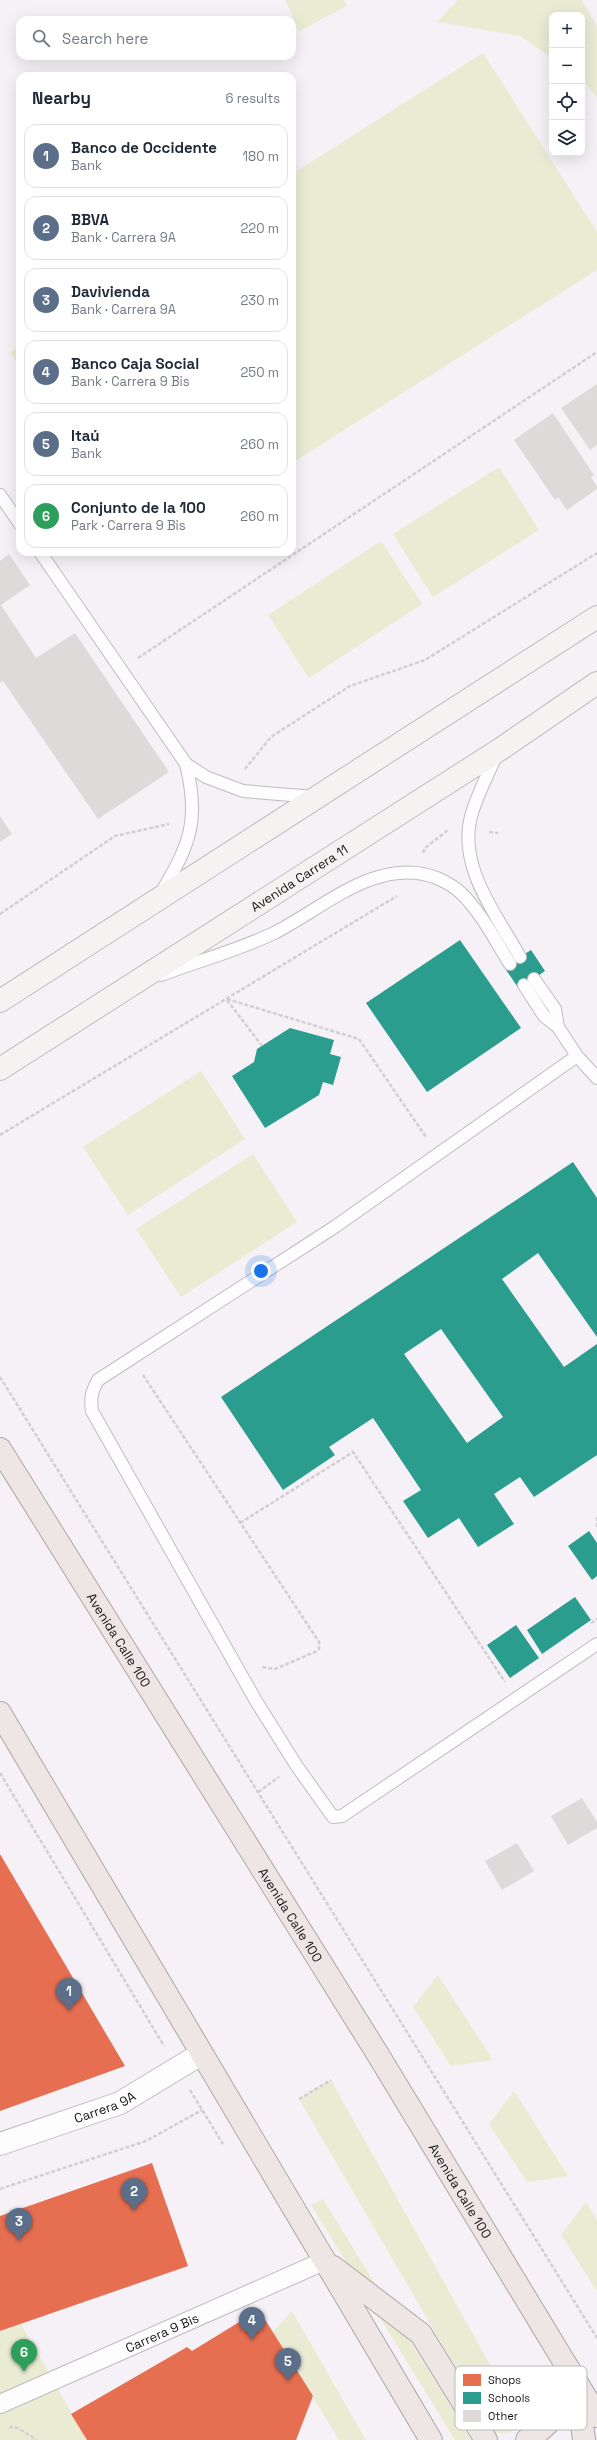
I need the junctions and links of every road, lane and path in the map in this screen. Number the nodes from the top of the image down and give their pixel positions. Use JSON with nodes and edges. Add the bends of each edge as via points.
{"nodes":[{"id":1,"x":597,"y":352,"type":"edge"},
{"id":2,"x":0,"y":495,"type":"edge"},
{"id":3,"x":16,"y":518,"type":"edge"},
{"id":4,"x":597,"y":552,"type":"edge"},
{"id":5,"x":296,"y":553,"type":"edge"},
{"id":6,"x":43,"y":556,"type":"edge"},
{"id":7,"x":292,"y":556,"type":"edge"},
{"id":8,"x":597,"y":617,"type":"edge"},
{"id":9,"x":121,"y":670,"type":"junction"},
{"id":10,"x":597,"y":683,"type":"edge"},
{"id":11,"x":271,"y":737,"type":"dead end"},
{"id":12,"x":499,"y":750,"type":"junction"},
{"id":13,"x":186,"y":764,"type":"junction"},
{"id":14,"x":316,"y":797,"type":"junction"},
{"id":15,"x":469,"y":828,"type":"junction"},
{"id":16,"x":498,"y":833,"type":"dead end"},
{"id":17,"x":115,"y":836,"type":"dead end"},
{"id":18,"x":420,"y":873,"type":"junction"},
{"id":19,"x":158,"y":898,"type":"junction"},
{"id":20,"x":0,"y":914,"type":"edge"},
{"id":21,"x":529,"y":982,"type":"dead end"},
{"id":22,"x":119,"y":991,"type":"junction"},
{"id":23,"x":226,"y":999,"type":"junction"},
{"id":24,"x":0,"y":1001,"type":"edge"},
{"id":25,"x":262,"y":1046,"type":"dead end"},
{"id":26,"x":577,"y":1056,"type":"junction"},
{"id":27,"x":0,"y":1069,"type":"edge"},
{"id":28,"x":597,"y":1078,"type":"edge"},
{"id":29,"x":0,"y":1135,"type":"edge"},
{"id":30,"x":428,"y":1141,"type":"dead end"},
{"id":31,"x":0,"y":1377,"type":"edge"},
{"id":32,"x":0,"y":1449,"type":"edge"},
{"id":33,"x":597,"y":1517,"type":"edge"},
{"id":34,"x":597,"y":1529,"type":"edge"},
{"id":35,"x":597,"y":1619,"type":"edge"},
{"id":36,"x":584,"y":1628,"type":"dead end"},
{"id":37,"x":597,"y":1644,"type":"edge"},
{"id":38,"x":259,"y":1666,"type":"dead end"},
{"id":39,"x":512,"y":1678,"type":"dead end"},
{"id":40,"x":0,"y":1714,"type":"edge"},
{"id":41,"x":0,"y":1773,"type":"edge"},
{"id":42,"x":282,"y":1774,"type":"dead end"},
{"id":43,"x":258,"y":1792,"type":"junction"},
{"id":44,"x":155,"y":2031,"type":"dead end"},
{"id":45,"x":202,"y":2054,"type":"junction"},
{"id":46,"x":331,"y":2080,"type":"dead end"},
{"id":47,"x":299,"y":2099,"type":"dead end"},
{"id":48,"x":202,"y":2110,"type":"dead end"},
{"id":49,"x":0,"y":2144,"type":"edge"},
{"id":50,"x":0,"y":2189,"type":"edge"},
{"id":51,"x":324,"y":2260,"type":"junction"},
{"id":52,"x":597,"y":2338,"type":"edge"},
{"id":53,"x":567,"y":2366,"type":"edge"},
{"id":54,"x":455,"y":2389,"type":"edge"},
{"id":55,"x":587,"y":2400,"type":"edge"},
{"id":56,"x":0,"y":2404,"type":"edge"},
{"id":57,"x":597,"y":2416,"type":"edge"},
{"id":58,"x":4,"y":2426,"type":"dead end"},
{"id":59,"x":480,"y":2430,"type":"edge"},
{"id":60,"x":542,"y":2430,"type":"edge"},
{"id":61,"x":583,"y":2430,"type":"edge"},
{"id":62,"x":37,"y":2440,"type":"edge"},
{"id":63,"x":431,"y":2440,"type":"edge"},
{"id":64,"x":486,"y":2440,"type":"edge"},
{"id":65,"x":527,"y":2440,"type":"edge"},
{"id":66,"x":584,"y":2440,"type":"edge"}],
"edges":[{"from":1,"to":5,"type":"path"},
{"from":2,"to":3,"type":"lane"},
{"from":4,"to":11,"type":"path","via":[[425,660],[350,686]]},
{"from":6,"to":9,"type":"lane"},
{"from":7,"to":9,"type":"path"},
{"from":8,"to":14,"type":"main road"},
{"from":9,"to":13,"type":"lane"},
{"from":10,"to":12,"type":"main road","name":"Avenida Carrera 11"},
{"from":12,"to":15,"type":"lane","via":[[472,814]]},
{"from":12,"to":22,"type":"main road","name":"Avenida Carrera 11"},
{"from":13,"to":14,"type":"lane","via":[[206,776],[243,791]]},
{"from":13,"to":19,"type":"lane","via":[[193,792],[190,828],[177,866]]},
{"from":14,"to":19,"type":"main road"},
{"from":15,"to":16,"type":"path"},
{"from":15,"to":18,"type":"path","via":[[451,827],[424,848]]},
{"from":15,"to":18,"type":"lane","via":[[468,847],[477,881],[515,960],[461,893],[446,882]]},
{"from":17,"to":20,"type":"path"},
{"from":18,"to":22,"type":"lane","via":[[391,872],[367,881],[274,933]]},
{"from":18,"to":23,"type":"path","via":[[416,893],[399,895]]},
{"from":19,"to":24,"type":"main road"},
{"from":21,"to":26,"type":"lane","via":[[555,1009],[558,1026]]},
{"from":22,"to":27,"type":"main road","name":"Avenida Carrera 11"},
{"from":23,"to":25,"type":"path"},
{"from":23,"to":29,"type":"path"},
{"from":23,"to":30,"type":"path","via":[[359,1039]]},
{"from":26,"to":28,"type":"lane"},
{"from":26,"to":37,"type":"lane","via":[[336,1226],[98,1380],[91,1393],[90,1402],[92,1411],[256,1701],[296,1765],[333,1817],[342,1816]]},
{"from":31,"to":43,"type":"path"},
{"from":32,"to":53,"type":"main road","name":"Avenida Calle 100","via":[[377,2053]]},
{"from":33,"to":34,"type":"path"},
{"from":35,"to":36,"type":"path"},
{"from":38,"to":39,"type":"path","via":[[275,1669],[315,1652],[320,1646],[240,1523],[353,1452],[506,1683]]},
{"from":40,"to":45,"type":"main road"},
{"from":41,"to":44,"type":"path"},
{"from":42,"to":43,"type":"path"},
{"from":43,"to":52,"type":"path"},
{"from":45,"to":49,"type":"street","name":"Carrera 9A","via":[[120,2103]]},
{"from":45,"to":51,"type":"main road"},
{"from":46,"to":47,"type":"path"},
{"from":48,"to":50,"type":"path","via":[[146,2141]]},
{"from":51,"to":54,"type":"main road","via":[[421,2334]]},
{"from":51,"to":56,"type":"street","name":"Carrera 9 Bis"},
{"from":51,"to":63,"type":"main road"},
{"from":55,"to":57,"type":"main road","name":"Avenida Calle 100"},
{"from":58,"to":62,"type":"path","via":[[18,2428]]},
{"from":59,"to":64,"type":"main road"},
{"from":60,"to":65,"type":"main road"},
{"from":61,"to":66,"type":"main road","name":"Avenida Calle 100"}]}
